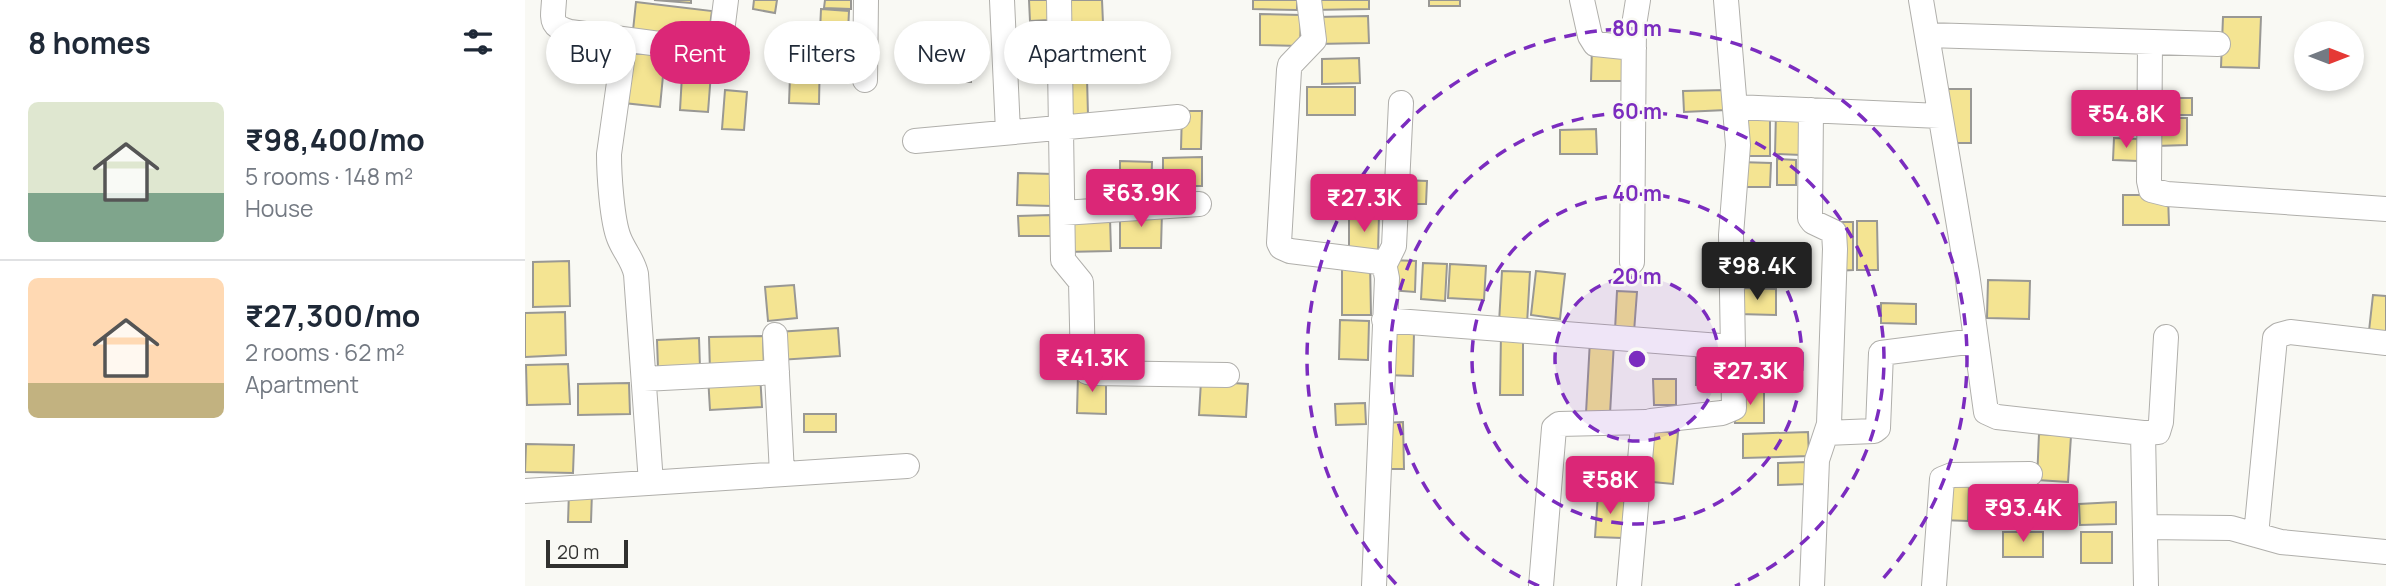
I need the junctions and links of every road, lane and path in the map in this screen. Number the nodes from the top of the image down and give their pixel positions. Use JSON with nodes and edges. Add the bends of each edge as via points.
{"nodes":[{"id":1,"x":554,"y":0,"type":"edge"},
{"id":2,"x":726,"y":0,"type":"edge"},
{"id":3,"x":866,"y":0,"type":"edge"},
{"id":4,"x":1002,"y":0,"type":"edge"},
{"id":5,"x":1059,"y":0,"type":"edge"},
{"id":6,"x":1309,"y":0,"type":"edge"},
{"id":7,"x":1582,"y":0,"type":"edge"},
{"id":8,"x":1638,"y":0,"type":"edge"},
{"id":9,"x":1726,"y":0,"type":"edge"},
{"id":10,"x":1921,"y":0,"type":"edge"},
{"id":11,"x":554,"y":21,"type":"edge"},
{"id":12,"x":866,"y":21,"type":"edge"},
{"id":13,"x":1927,"y":35,"type":"junction"},
{"id":14,"x":636,"y":42,"type":"edge"},
{"id":15,"x":2150,"y":42,"type":"junction"},
{"id":16,"x":2218,"y":44,"type":"dead end"},
{"id":17,"x":1634,"y":48,"type":"junction"},
{"id":18,"x":619,"y":84,"type":"edge"},
{"id":19,"x":1401,"y":103,"type":"dead end"},
{"id":20,"x":1736,"y":107,"type":"junction"},
{"id":21,"x":1811,"y":110,"type":"junction"},
{"id":22,"x":1940,"y":116,"type":"junction"},
{"id":23,"x":1178,"y":117,"type":"dead end"},
{"id":24,"x":1061,"y":126,"type":"junction"},
{"id":25,"x":1008,"y":132,"type":"junction"},
{"id":26,"x":915,"y":141,"type":"dead end"},
{"id":27,"x":1199,"y":204,"type":"dead end"},
{"id":28,"x":2386,"y":209,"type":"edge"},
{"id":29,"x":1063,"y":213,"type":"junction"},
{"id":30,"x":1632,"y":262,"type":"dead end"},
{"id":31,"x":1384,"y":266,"type":"junction"},
{"id":32,"x":1384,"y":320,"type":"junction"},
{"id":33,"x":775,"y":335,"type":"dead end"},
{"id":34,"x":2166,"y":337,"type":"dead end"},
{"id":35,"x":1975,"y":341,"type":"junction"},
{"id":36,"x":2386,"y":343,"type":"edge"},
{"id":37,"x":1733,"y":347,"type":"junction"},
{"id":38,"x":777,"y":372,"type":"junction"},
{"id":39,"x":1227,"y":375,"type":"dead end"},
{"id":40,"x":643,"y":379,"type":"junction"},
{"id":41,"x":1646,"y":422,"type":"junction"},
{"id":42,"x":1826,"y":433,"type":"junction"},
{"id":43,"x":2143,"y":433,"type":"junction"},
{"id":44,"x":907,"y":466,"type":"dead end"},
{"id":45,"x":782,"y":474,"type":"junction"},
{"id":46,"x":2030,"y":474,"type":"dead end"},
{"id":47,"x":651,"y":483,"type":"junction"},
{"id":48,"x":525,"y":491,"type":"edge"},
{"id":49,"x":2144,"y":527,"type":"junction"},
{"id":50,"x":2256,"y":535,"type":"junction"},
{"id":51,"x":2386,"y":552,"type":"edge"},
{"id":52,"x":1374,"y":586,"type":"edge"},
{"id":53,"x":1541,"y":586,"type":"edge"},
{"id":54,"x":1629,"y":586,"type":"edge"},
{"id":55,"x":1811,"y":586,"type":"edge"},
{"id":56,"x":1934,"y":586,"type":"edge"},
{"id":57,"x":2146,"y":586,"type":"edge"}],
"edges":[{"from":1,"to":11,"type":"street"},
{"from":2,"to":14,"type":"street","via":[[716,51]]},
{"from":3,"to":12,"type":"street"},
{"from":4,"to":25,"type":"street"},
{"from":5,"to":24,"type":"street"},
{"from":6,"to":31,"type":"street","via":[[1314,40],[1289,70],[1279,243],[1290,251]]},
{"from":7,"to":17,"type":"street","via":[[1595,44]]},
{"from":8,"to":17,"type":"street"},
{"from":9,"to":20,"type":"street"},
{"from":10,"to":13,"type":"street"},
{"from":13,"to":15,"type":"street"},
{"from":13,"to":22,"type":"street"},
{"from":15,"to":16,"type":"street"},
{"from":15,"to":28,"type":"street","via":[[2151,190]]},
{"from":17,"to":30,"type":"street"},
{"from":18,"to":40,"type":"street","via":[[609,168],[618,234],[636,274]]},
{"from":19,"to":31,"type":"street","via":[[1394,246]]},
{"from":20,"to":21,"type":"street"},
{"from":20,"to":37,"type":"street"},
{"from":21,"to":22,"type":"street"},
{"from":21,"to":42,"type":"street","via":[[1811,220],[1834,232],[1831,396]]},
{"from":22,"to":35,"type":"street"},
{"from":23,"to":24,"type":"street"},
{"from":24,"to":25,"type":"street"},
{"from":24,"to":29,"type":"street"},
{"from":25,"to":26,"type":"street"},
{"from":27,"to":29,"type":"street"},
{"from":29,"to":39,"type":"street","via":[[1063,260],[1081,285],[1084,370]]},
{"from":31,"to":32,"type":"street"},
{"from":32,"to":37,"type":"street"},
{"from":32,"to":52,"type":"street"},
{"from":33,"to":38,"type":"street"},
{"from":34,"to":43,"type":"street","via":[[2160,429]]},
{"from":35,"to":42,"type":"street","via":[[1881,353],[1878,428]]},
{"from":35,"to":43,"type":"street","via":[[1984,407],[1990,415]]},
{"from":36,"to":50,"type":"street","via":[[2290,332],[2275,338]]},
{"from":37,"to":41,"type":"street","via":[[1732,410]]},
{"from":38,"to":40,"type":"street"},
{"from":38,"to":45,"type":"street"},
{"from":40,"to":47,"type":"street"},
{"from":41,"to":53,"type":"street","via":[[1559,424],[1554,428]]},
{"from":41,"to":54,"type":"street","via":[[1640,433]]},
{"from":42,"to":55,"type":"street","via":[[1817,460]]},
{"from":43,"to":49,"type":"street"},
{"from":44,"to":45,"type":"street"},
{"from":45,"to":47,"type":"street"},
{"from":46,"to":56,"type":"street","via":[[1942,479]]},
{"from":47,"to":48,"type":"street"},
{"from":49,"to":50,"type":"street","via":[[2220,527]]},
{"from":49,"to":57,"type":"street"},
{"from":50,"to":51,"type":"street","via":[[2281,542]]}]}
